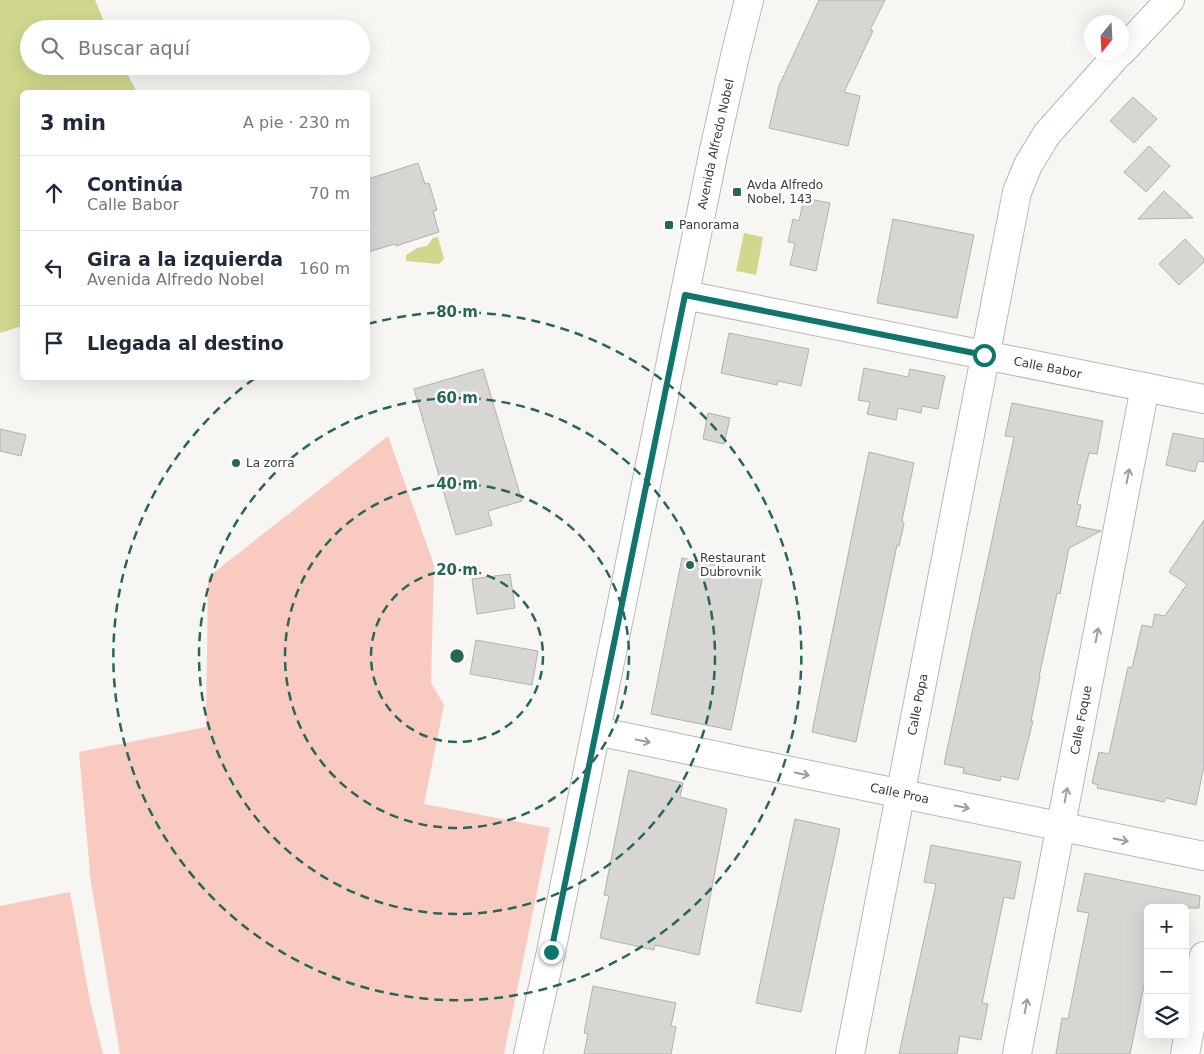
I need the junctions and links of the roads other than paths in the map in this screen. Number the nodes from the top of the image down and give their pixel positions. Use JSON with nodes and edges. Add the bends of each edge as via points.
{"nodes":[{"id":1,"x":750,"y":0,"type":"edge"},
{"id":2,"x":1170,"y":0,"type":"edge"},
{"id":3,"x":1129,"y":44,"type":"edge"},
{"id":4,"x":1114,"y":60,"type":"edge"},
{"id":5,"x":685,"y":295,"type":"junction"},
{"id":6,"x":984,"y":355,"type":"junction"},
{"id":7,"x":1145,"y":387,"type":"junction"},
{"id":8,"x":1204,"y":399,"type":"edge"},
{"id":9,"x":596,"y":731,"type":"junction"},
{"id":10,"x":900,"y":795,"type":"junction"},
{"id":11,"x":1060,"y":828,"type":"junction"},
{"id":12,"x":1204,"y":856,"type":"edge"},
{"id":13,"x":1204,"y":956,"type":"edge"},
{"id":14,"x":528,"y":1054,"type":"edge"},
{"id":15,"x":850,"y":1054,"type":"edge"},
{"id":16,"x":1017,"y":1054,"type":"edge"},
{"id":17,"x":1185,"y":1054,"type":"edge"}],
"edges":[{"from":1,"to":5,"type":"street","name":"Avenida Alfredo Nobel","via":[[734,56]]},
{"from":2,"to":3,"type":"street","name":"Calle Popa"},
{"from":4,"to":6,"type":"street","name":"Calle Popa","via":[[1046,134],[1028,165],[1012,211]]},
{"from":5,"to":6,"type":"street","name":"Calle Babor"},
{"from":5,"to":9,"type":"street","name":"Avenida Alfredo Nobel"},
{"from":6,"to":7,"type":"street","name":"Calle Babor"},
{"from":6,"to":10,"type":"street","name":"Calle Popa"},
{"from":7,"to":8,"type":"street","name":"Calle Babor"},
{"from":11,"to":7,"type":"street","name":"Calle Foque","one_way":true},
{"from":9,"to":10,"type":"street","name":"Calle Proa","one_way":true},
{"from":9,"to":14,"type":"street","name":"Avenida Alfredo Nobel"},
{"from":10,"to":11,"type":"street","name":"Calle Proa","one_way":true},
{"from":10,"to":15,"type":"street","name":"Calle Popa"},
{"from":11,"to":12,"type":"street","name":"Calle Proa","one_way":true},
{"from":16,"to":11,"type":"street","name":"Calle Foque","one_way":true},
{"from":13,"to":17,"type":"street"}]}
